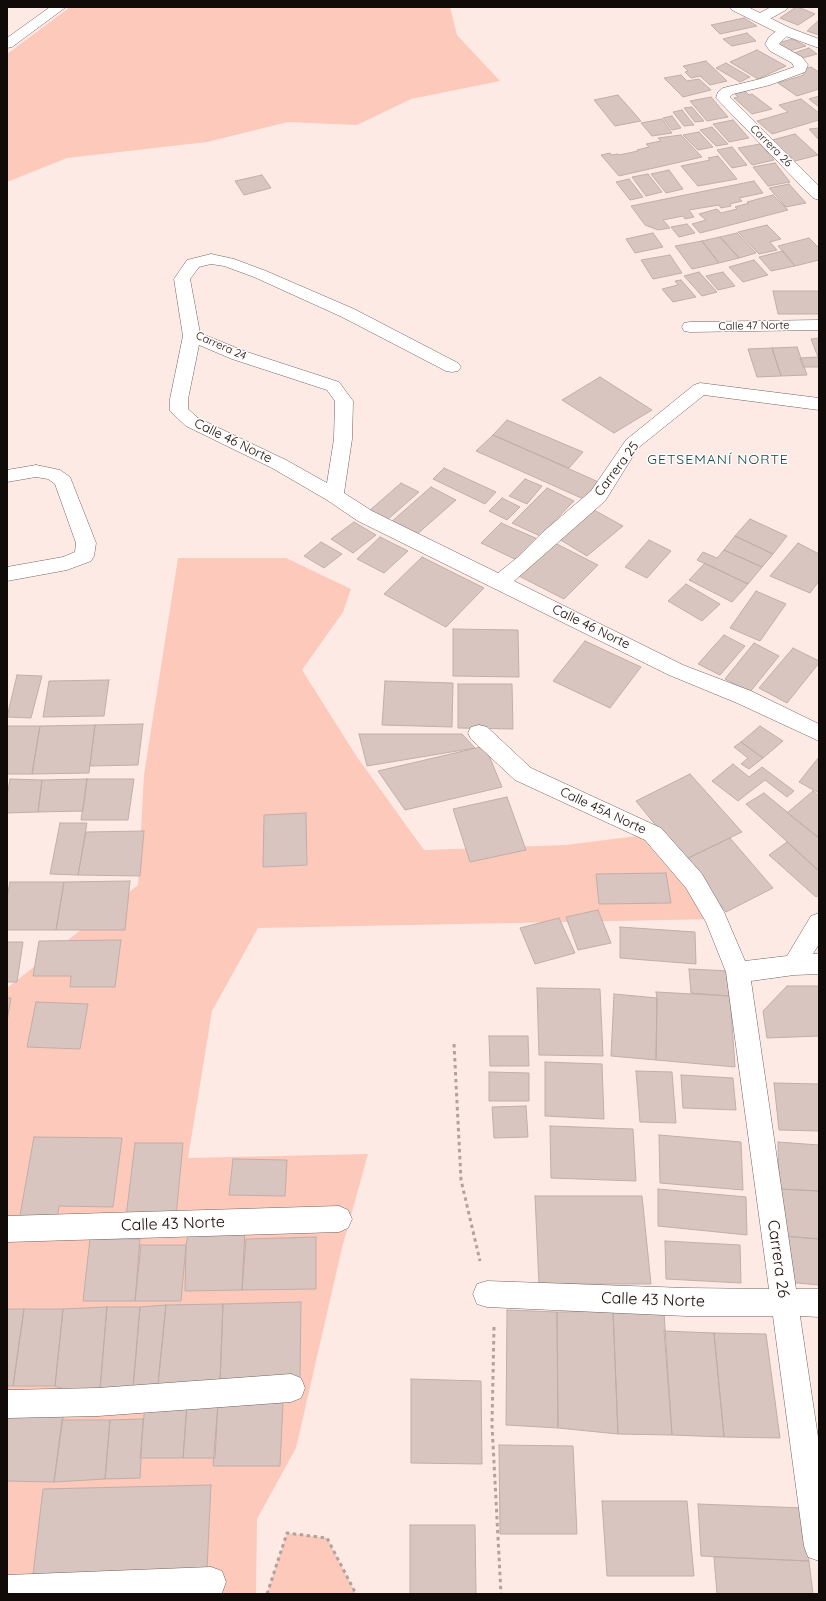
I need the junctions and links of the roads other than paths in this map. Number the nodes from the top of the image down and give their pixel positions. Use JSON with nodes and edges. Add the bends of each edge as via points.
{"nodes":[{"id":1,"x":59,"y":7,"type":"edge"},
{"id":2,"x":737,"y":7,"type":"edge"},
{"id":3,"x":781,"y":7,"type":"edge"},
{"id":4,"x":761,"y":18,"type":"junction"},
{"id":5,"x":786,"y":31,"type":"junction"},
{"id":6,"x":7,"y":44,"type":"edge"},
{"id":7,"x":819,"y":44,"type":"edge"},
{"id":8,"x":819,"y":194,"type":"edge"},
{"id":9,"x":819,"y":325,"type":"edge"},
{"id":10,"x":690,"y":327,"type":"dead end"},
{"id":11,"x":192,"y":336,"type":"junction"},
{"id":12,"x":452,"y":366,"type":"dead end"},
{"id":13,"x":819,"y":404,"type":"edge"},
{"id":14,"x":7,"y":476,"type":"edge"},
{"id":15,"x":334,"y":495,"type":"junction"},
{"id":16,"x":7,"y":574,"type":"edge"},
{"id":17,"x":500,"y":582,"type":"junction"},
{"id":18,"x":479,"y":733,"type":"dead end"},
{"id":19,"x":819,"y":733,"type":"edge"},
{"id":20,"x":819,"y":923,"type":"edge"},
{"id":21,"x":819,"y":964,"type":"edge"},
{"id":22,"x":794,"y":965,"type":"junction"},
{"id":23,"x":738,"y":972,"type":"junction"},
{"id":24,"x":339,"y":1219,"type":"dead end"},
{"id":25,"x":7,"y":1229,"type":"edge"},
{"id":26,"x":487,"y":1294,"type":"dead end"},
{"id":27,"x":819,"y":1303,"type":"edge"},
{"id":28,"x":785,"y":1304,"type":"junction"},
{"id":29,"x":291,"y":1388,"type":"dead end"},
{"id":30,"x":7,"y":1404,"type":"edge"},
{"id":31,"x":819,"y":1546,"type":"edge"},
{"id":32,"x":211,"y":1582,"type":"dead end"},
{"id":33,"x":7,"y":1590,"type":"edge"}],
"edges":[{"from":1,"to":6,"type":"street"},
{"from":2,"to":4,"type":"street"},
{"from":3,"to":4,"type":"street"},
{"from":4,"to":5,"type":"street"},
{"from":5,"to":7,"type":"street"},
{"from":5,"to":8,"type":"street","name":"Carrera 26","via":[[772,44],[797,60],[801,65],[800,69],[765,82],[728,91],[723,98]]},
{"from":9,"to":10,"type":"street","name":"Calle 47 Norte"},
{"from":11,"to":12,"type":"street","name":"Carrera 24","via":[[182,279],[193,262],[211,259],[228,262],[260,274],[348,312]]},
{"from":11,"to":15,"type":"street","name":"Calle 46 Norte","via":[[179,399],[179,411],[192,422],[280,464]]},
{"from":11,"to":15,"type":"street","name":"Carrera 24","via":[[238,355],[333,386],[344,401],[343,439]]},
{"from":13,"to":17,"type":"street","name":"Carrera 25","via":[[700,390],[632,444],[598,496],[550,537],[526,562]]},
{"from":14,"to":16,"type":"street","via":[[36,471],[52,474],[63,481],[86,543],[84,556],[67,563]]},
{"from":15,"to":17,"type":"street","name":"Calle 46 Norte","via":[[365,516]]},
{"from":17,"to":19,"type":"street","name":"Calle 46 Norte","via":[[676,670],[744,697]]},
{"from":18,"to":23,"type":"street","name":"Calle 45A Norte","via":[[523,774],[653,834],[694,881],[716,919]]},
{"from":20,"to":22,"type":"street"},
{"from":21,"to":22,"type":"street"},
{"from":22,"to":23,"type":"street"},
{"from":23,"to":28,"type":"street","name":"Carrera 26"},
{"from":24,"to":25,"type":"street","name":"Calle 43 Norte"},
{"from":26,"to":28,"type":"street","name":"Calle 43 Norte"},
{"from":27,"to":28,"type":"street","name":"Calle 43 Norte"},
{"from":28,"to":31,"type":"street","name":"Carrera 26"},
{"from":29,"to":30,"type":"street","via":[[98,1402]]},
{"from":32,"to":33,"type":"street"}]}
